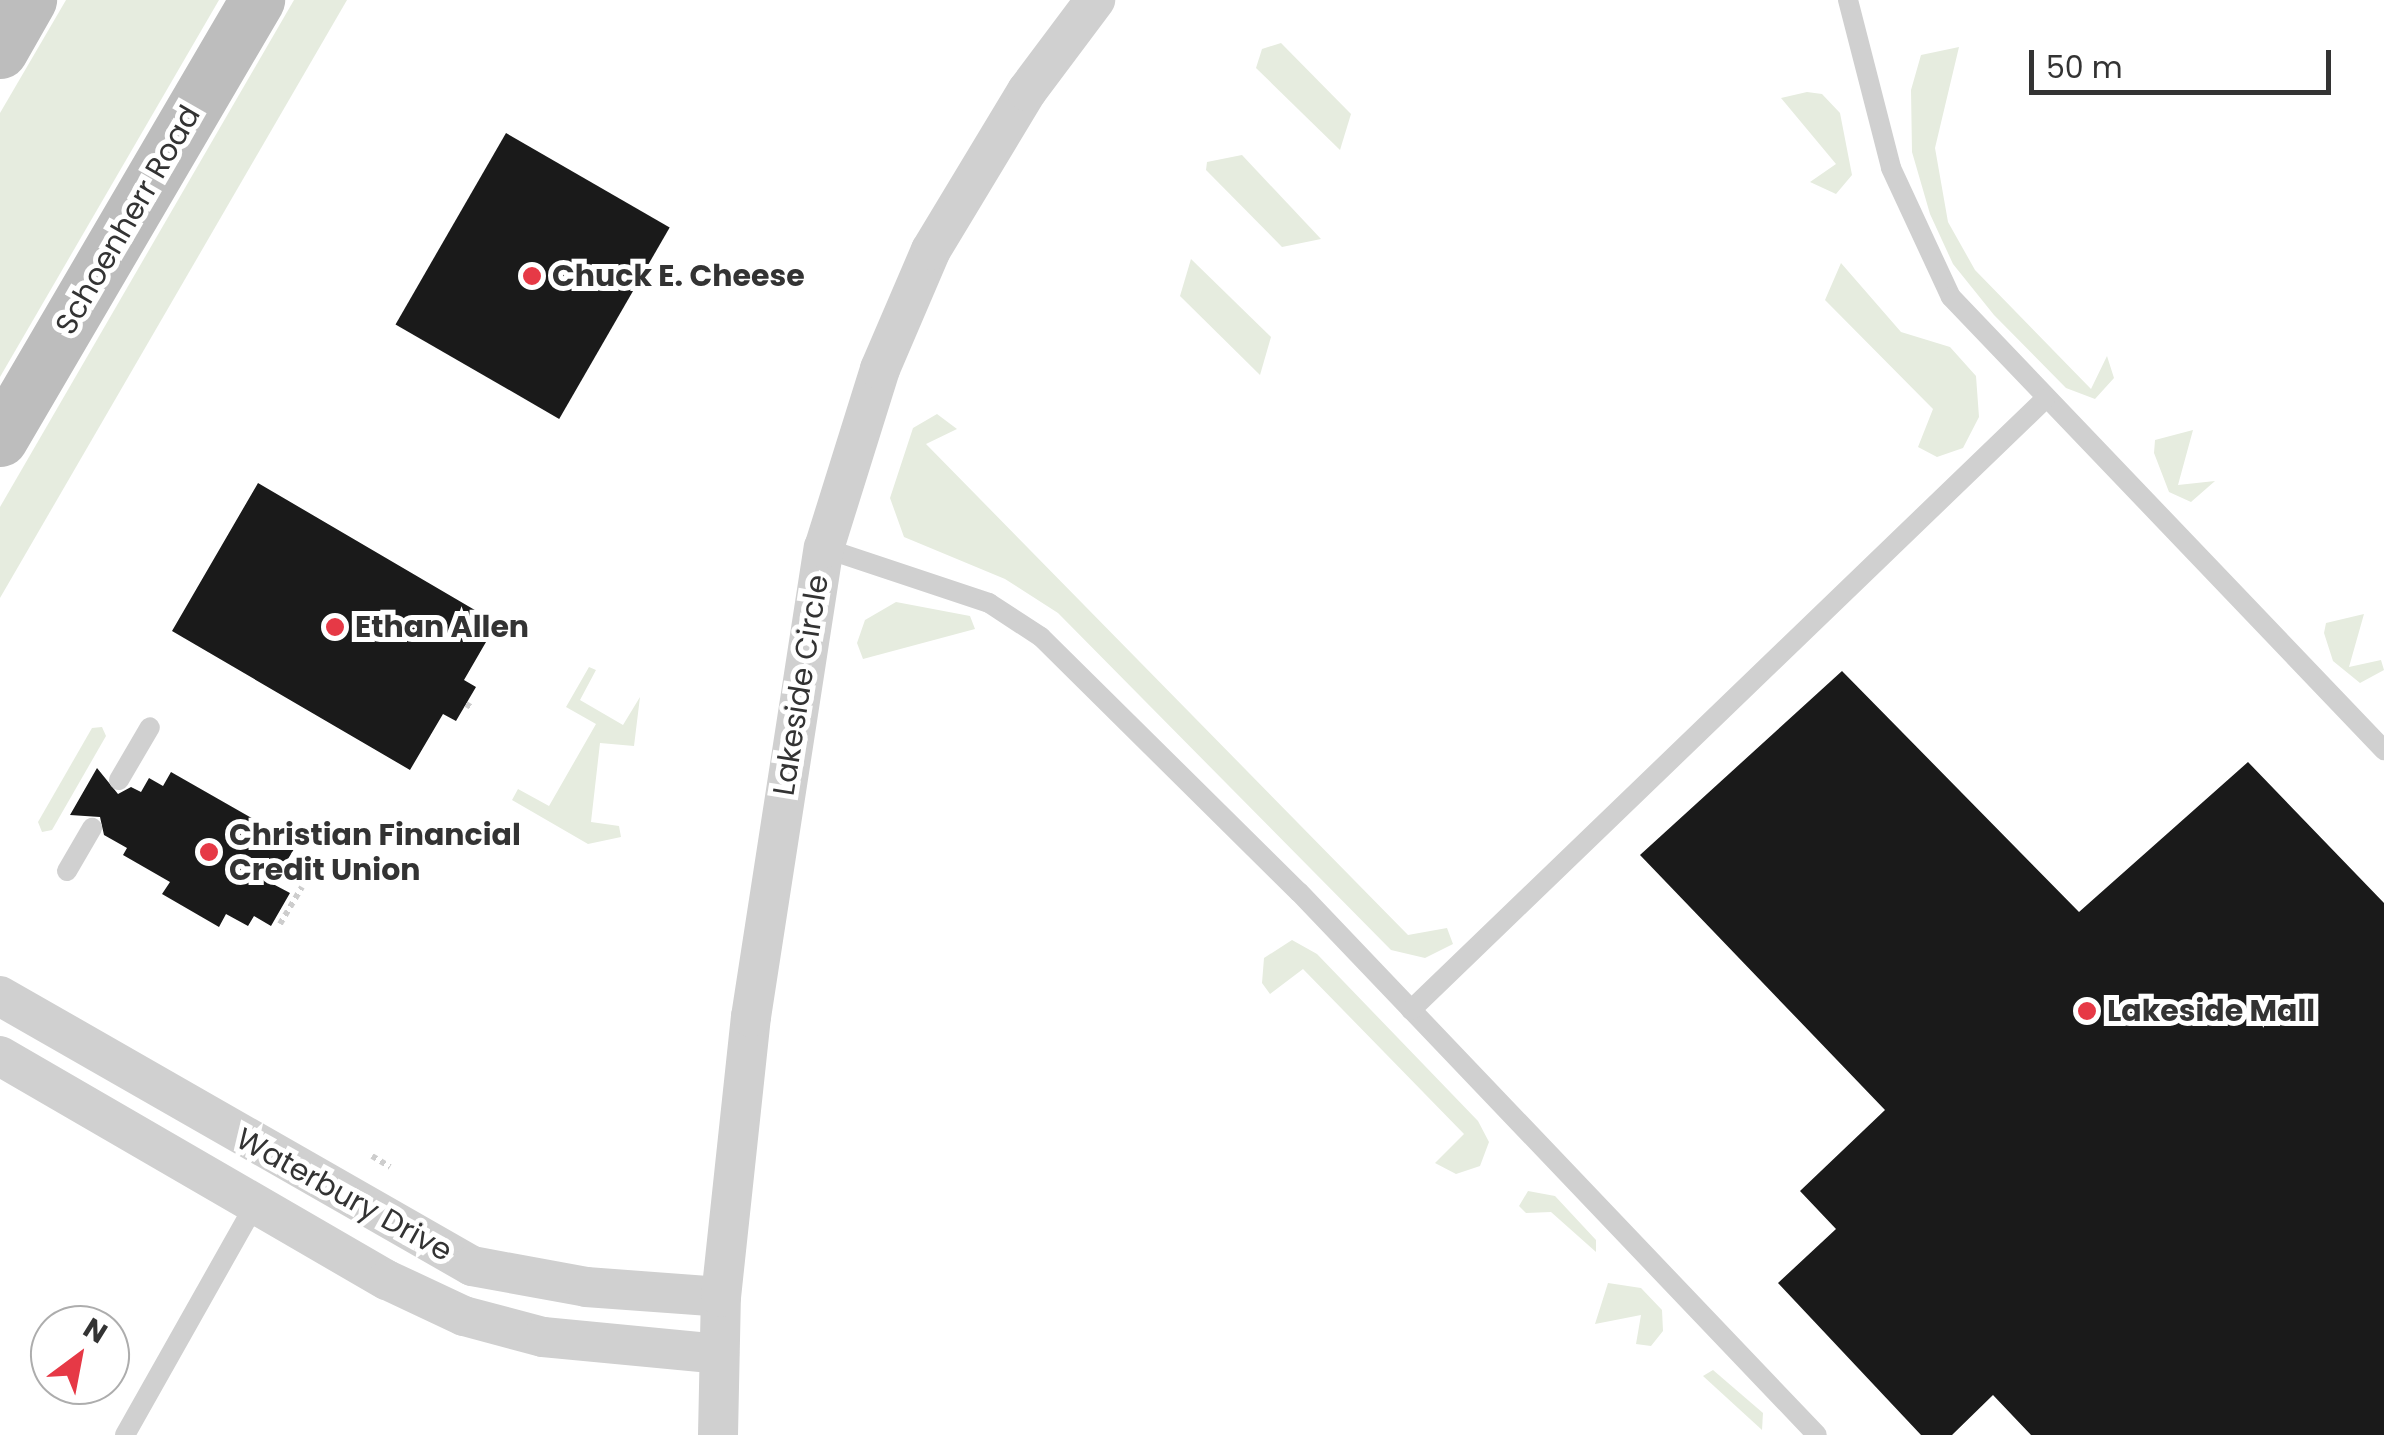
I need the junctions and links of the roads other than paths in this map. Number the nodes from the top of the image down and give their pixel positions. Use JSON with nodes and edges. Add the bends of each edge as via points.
{"nodes":[{"id":1,"x":257,"y":0,"type":"edge"},
{"id":2,"x":1095,"y":0,"type":"edge"},
{"id":3,"x":1848,"y":0,"type":"edge"},
{"id":4,"x":2045,"y":398,"type":"junction"},
{"id":5,"x":0,"y":440,"type":"edge"},
{"id":6,"x":824,"y":548,"type":"junction"},
{"id":7,"x":150,"y":727,"type":"dead end"},
{"id":8,"x":2384,"y":750,"type":"edge"},
{"id":9,"x":119,"y":780,"type":"dead end"},
{"id":10,"x":92,"y":828,"type":"dead end"},
{"id":11,"x":67,"y":871,"type":"dead end"},
{"id":12,"x":0,"y":996,"type":"edge"},
{"id":13,"x":1411,"y":1010,"type":"junction"},
{"id":14,"x":0,"y":1056,"type":"edge"},
{"id":15,"x":254,"y":1204,"type":"junction"},
{"id":16,"x":721,"y":1297,"type":"junction"},
{"id":17,"x":718,"y":1354,"type":"junction"},
{"id":18,"x":125,"y":1435,"type":"edge"},
{"id":19,"x":718,"y":1435,"type":"edge"},
{"id":20,"x":1817,"y":1435,"type":"edge"}],
"edges":[{"from":1,"to":5,"type":"main road","name":"Schoenherr Road"},
{"from":2,"to":6,"type":"street","name":"Lakeside Circle","via":[[1027,91],[932,250],[880,369]]},
{"from":3,"to":4,"type":"lane","via":[[1891,168],[1926,256],[1972,322]]},
{"from":4,"to":8,"type":"lane"},
{"from":4,"to":13,"type":"lane"},
{"from":6,"to":13,"type":"lane","via":[[989,603],[1041,637]]},
{"from":6,"to":16,"type":"street","name":"Lakeside Circle","via":[[751,1017]]},
{"from":7,"to":9,"type":"lane"},
{"from":10,"to":11,"type":"lane"},
{"from":12,"to":16,"type":"street","name":"Waterbury Drive","via":[[472,1266],[586,1287]]},
{"from":13,"to":20,"type":"lane"},
{"from":14,"to":15,"type":"street","name":"Waterbury Drive"},
{"from":15,"to":17,"type":"street","name":"Waterbury Drive","via":[[464,1316],[543,1337]]},
{"from":15,"to":18,"type":"lane"},
{"from":16,"to":17,"type":"street","name":"Lakeside Circle"},
{"from":17,"to":19,"type":"street","name":"Lakeside Circle"}]}
